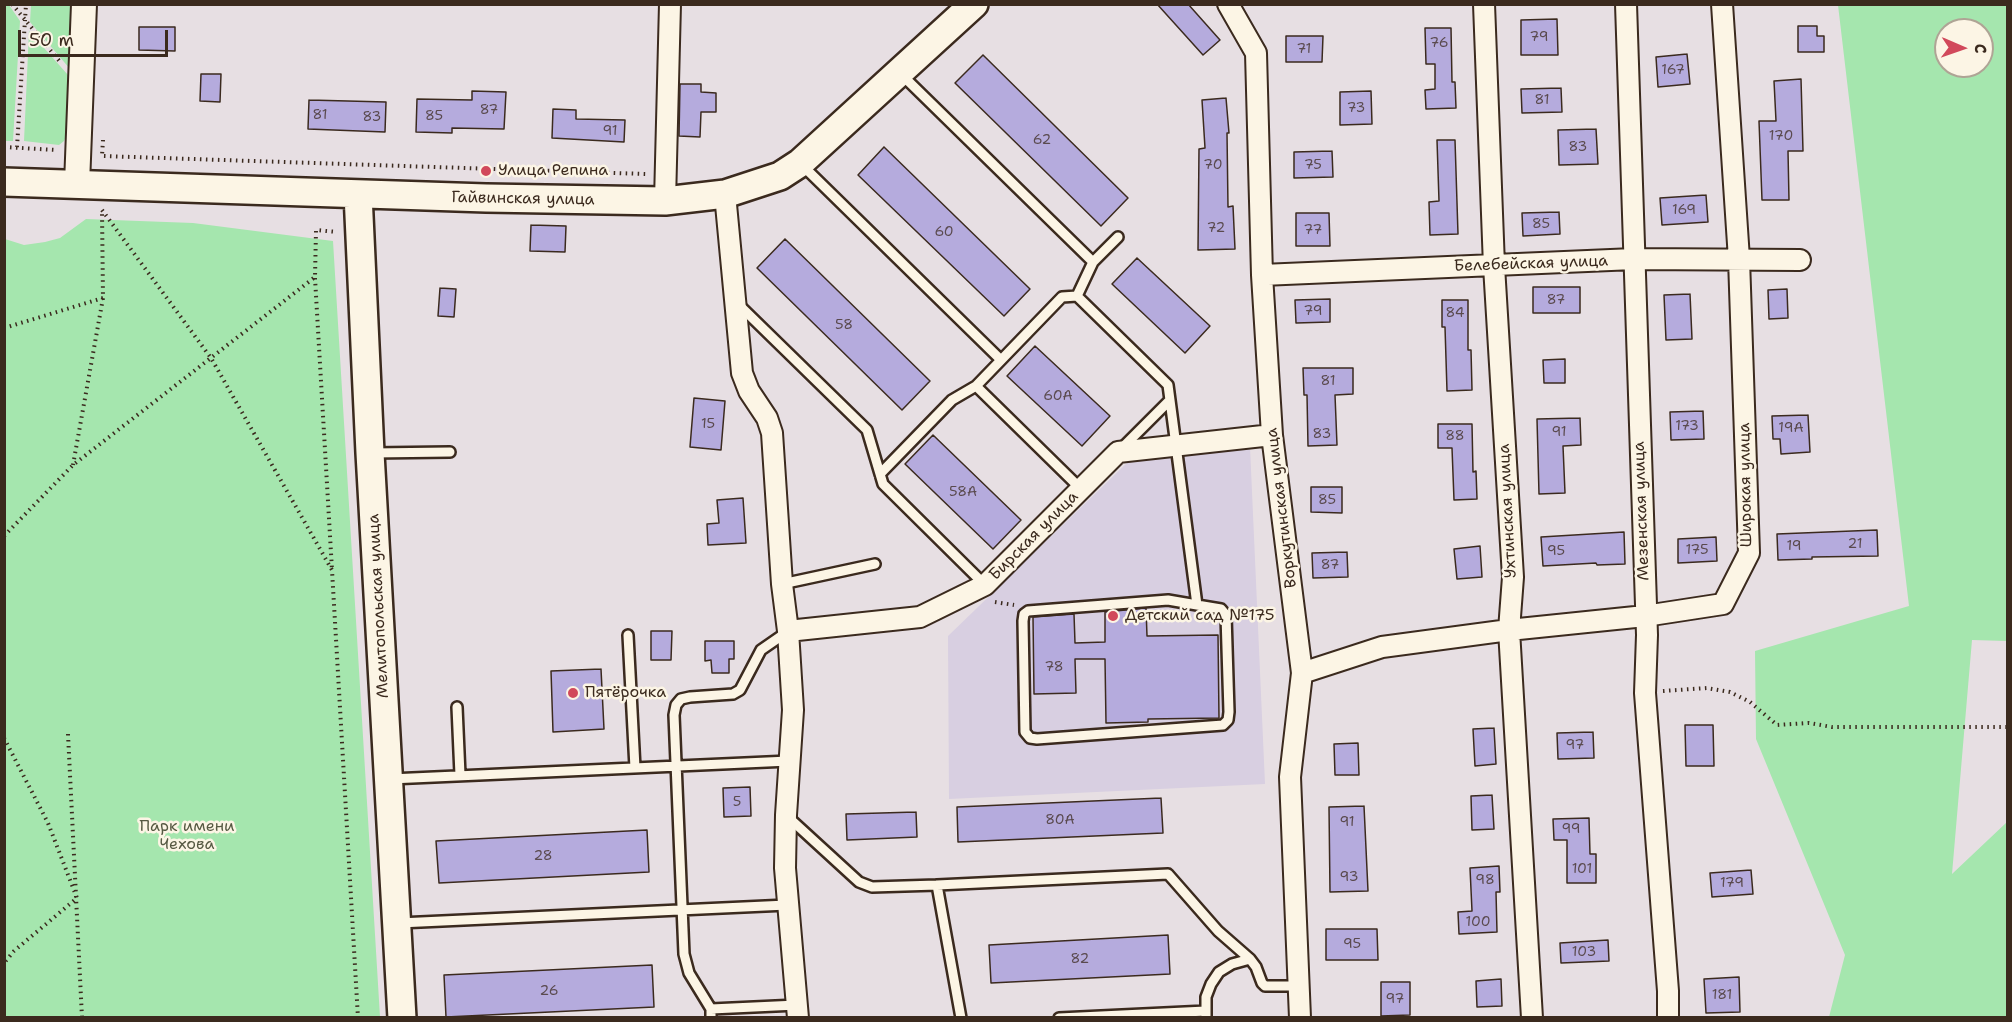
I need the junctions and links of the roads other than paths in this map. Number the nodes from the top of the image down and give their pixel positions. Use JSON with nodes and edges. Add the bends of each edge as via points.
{"nodes":[{"id":1,"x":84,"y":4,"type":"edge"},
{"id":2,"x":670,"y":4,"type":"edge"},
{"id":3,"x":974,"y":4,"type":"edge"},
{"id":4,"x":1228,"y":4,"type":"edge"},
{"id":5,"x":1484,"y":4,"type":"edge"},
{"id":6,"x":1626,"y":4,"type":"edge"},
{"id":7,"x":1722,"y":4,"type":"edge"},
{"id":8,"x":899,"y":72,"type":"junction"},
{"id":9,"x":800,"y":163,"type":"junction"},
{"id":10,"x":4,"y":182,"type":"edge"},
{"id":11,"x":77,"y":184,"type":"junction"},
{"id":12,"x":358,"y":194,"type":"junction"},
{"id":13,"x":725,"y":195,"type":"junction"},
{"id":14,"x":665,"y":201,"type":"junction"},
{"id":15,"x":1118,"y":237,"type":"dead end"},
{"id":16,"x":1634,"y":259,"type":"junction"},
{"id":17,"x":1739,"y":259,"type":"junction"},
{"id":18,"x":1800,"y":260,"type":"dead end"},
{"id":19,"x":1094,"y":262,"type":"junction"},
{"id":20,"x":1494,"y":266,"type":"junction"},
{"id":21,"x":1262,"y":275,"type":"junction"},
{"id":22,"x":1077,"y":296,"type":"junction"},
{"id":23,"x":735,"y":301,"type":"junction"},
{"id":24,"x":1001,"y":360,"type":"junction"},
{"id":25,"x":976,"y":386,"type":"junction"},
{"id":26,"x":1170,"y":400,"type":"junction"},
{"id":27,"x":1272,"y":435,"type":"junction"},
{"id":28,"x":1175,"y":446,"type":"junction"},
{"id":29,"x":450,"y":452,"type":"dead end"},
{"id":30,"x":1118,"y":452,"type":"junction"},
{"id":31,"x":370,"y":453,"type":"junction"},
{"id":32,"x":879,"y":474,"type":"junction"},
{"id":33,"x":1081,"y":489,"type":"junction"},
{"id":34,"x":875,"y":564,"type":"dead end"},
{"id":35,"x":782,"y":584,"type":"junction"},
{"id":36,"x":987,"y":591,"type":"junction"},
{"id":37,"x":1197,"y":604,"type":"junction"},
{"id":38,"x":1645,"y":616,"type":"junction"},
{"id":39,"x":1509,"y":630,"type":"junction"},
{"id":40,"x":788,"y":631,"type":"junction"},
{"id":41,"x":628,"y":635,"type":"dead end"},
{"id":42,"x":1302,"y":673,"type":"junction"},
{"id":43,"x":457,"y":707,"type":"dead end"},
{"id":44,"x":789,"y":760,"type":"junction"},
{"id":45,"x":676,"y":766,"type":"junction"},
{"id":46,"x":634,"y":768,"type":"junction"},
{"id":47,"x":460,"y":776,"type":"junction"},
{"id":48,"x":389,"y":779,"type":"junction"},
{"id":49,"x":786,"y":815,"type":"junction"},
{"id":50,"x":937,"y":885,"type":"junction"},
{"id":51,"x":788,"y":905,"type":"junction"},
{"id":52,"x":682,"y":910,"type":"junction"},
{"id":53,"x":397,"y":923,"type":"junction"},
{"id":54,"x":1250,"y":959,"type":"junction"},
{"id":55,"x":1298,"y":986,"type":"junction"},
{"id":56,"x":797,"y":1011,"type":"edge"},
{"id":57,"x":711,"y":1013,"type":"edge"},
{"id":58,"x":1206,"y":1014,"type":"edge"},
{"id":59,"x":402,"y":1017,"type":"edge"},
{"id":60,"x":961,"y":1017,"type":"edge"},
{"id":61,"x":1059,"y":1017,"type":"edge"},
{"id":62,"x":1299,"y":1017,"type":"edge"},
{"id":63,"x":1532,"y":1017,"type":"edge"},
{"id":64,"x":1668,"y":1017,"type":"edge"}],
"edges":[{"from":1,"to":11,"type":"street"},
{"from":2,"to":14,"type":"street"},
{"from":3,"to":8,"type":"main road","name":"Гайвинская улица"},
{"from":4,"to":21,"type":"street","name":"Воркутинская улица","via":[[1256,53]]},
{"from":5,"to":20,"type":"street","name":"Ухтинская улица"},
{"from":6,"to":16,"type":"street","name":"Мезенская улица"},
{"from":7,"to":17,"type":"street","name":"Широкая улица"},
{"from":8,"to":9,"type":"main road","name":"Гайвинская улица"},
{"from":8,"to":19,"type":"lane"},
{"from":9,"to":13,"type":"main road","name":"Гайвинская улица","via":[[780,176]]},
{"from":9,"to":24,"type":"lane"},
{"from":10,"to":11,"type":"main road","name":"Гайвинская улица"},
{"from":11,"to":12,"type":"main road","name":"Гайвинская улица"},
{"from":12,"to":14,"type":"main road","name":"Гайвинская улица"},
{"from":12,"to":31,"type":"main road","name":"Мелитопольская улица"},
{"from":13,"to":14,"type":"main road","name":"Гайвинская улица"},
{"from":13,"to":23,"type":"street"},
{"from":15,"to":19,"type":"lane"},
{"from":16,"to":17,"type":"street","name":"Белебейская улица"},
{"from":16,"to":20,"type":"street","name":"Белебейская улица"},
{"from":16,"to":38,"type":"street","name":"Мезенская улица"},
{"from":17,"to":18,"type":"street","name":"Белебейская улица"},
{"from":17,"to":38,"type":"street","name":"Широкая улица","via":[[1749,553],[1723,604]]},
{"from":19,"to":22,"type":"lane"},
{"from":20,"to":21,"type":"street","name":"Белебейская улица"},
{"from":20,"to":39,"type":"street","name":"Ухтинская улица","via":[[1513,577]]},
{"from":21,"to":27,"type":"street","name":"Воркутинская улица"},
{"from":22,"to":24,"type":"lane","via":[[1062,297]]},
{"from":22,"to":26,"type":"lane","via":[[1168,384]]},
{"from":23,"to":32,"type":"lane","via":[[867,430]]},
{"from":23,"to":35,"type":"street","via":[[742,373],[772,432]]},
{"from":24,"to":25,"type":"lane"},
{"from":25,"to":32,"type":"lane","via":[[952,400]]},
{"from":25,"to":33,"type":"lane"},
{"from":26,"to":28,"type":"lane"},
{"from":26,"to":30,"type":"lane"},
{"from":27,"to":28,"type":"street"},
{"from":27,"to":42,"type":"street","name":"Воркутинская улица"},
{"from":28,"to":30,"type":"street"},
{"from":28,"to":37,"type":"lane"},
{"from":29,"to":31,"type":"lane"},
{"from":30,"to":33,"type":"street","name":"Бирская улица"},
{"from":31,"to":48,"type":"main road","name":"Мелитопольская улица"},
{"from":32,"to":36,"type":"lane","via":[[882,484]]},
{"from":33,"to":36,"type":"street","name":"Бирская улица"},
{"from":34,"to":35,"type":"lane"},
{"from":35,"to":40,"type":"street"},
{"from":36,"to":40,"type":"street","name":"Бирская улица","via":[[920,617]]},
{"from":37,"to":37,"type":"lane","via":[[1168,600],[1026,612],[1025,732],[1037,739],[1223,724],[1229,712],[1226,615],[1221,609]]},
{"from":38,"to":39,"type":"street","name":"Широкая улица"},
{"from":38,"to":64,"type":"street","name":"Мезенская улица","via":[[1645,693]]},
{"from":39,"to":42,"type":"street","name":"Широкая улица","via":[[1382,647]]},
{"from":39,"to":63,"type":"street","name":"Ухтинская улица"},
{"from":40,"to":44,"type":"street","via":[[793,710]]},
{"from":40,"to":45,"type":"lane","via":[[761,650],[740,690],[681,699],[676,705]]},
{"from":41,"to":46,"type":"lane"},
{"from":42,"to":55,"type":"street","name":"Воркутинская улица","via":[[1290,777]]},
{"from":43,"to":47,"type":"lane"},
{"from":44,"to":45,"type":"lane"},
{"from":44,"to":49,"type":"street"},
{"from":45,"to":46,"type":"lane"},
{"from":45,"to":52,"type":"lane"},
{"from":46,"to":47,"type":"lane"},
{"from":47,"to":48,"type":"lane"},
{"from":48,"to":53,"type":"main road","name":"Мелитопольская улица"},
{"from":49,"to":50,"type":"lane","via":[[859,882],[872,887]]},
{"from":49,"to":51,"type":"street"},
{"from":50,"to":54,"type":"lane","via":[[1168,874],[1218,931]]},
{"from":50,"to":60,"type":"lane"},
{"from":51,"to":52,"type":"lane"},
{"from":51,"to":56,"type":"street"},
{"from":52,"to":53,"type":"lane"},
{"from":52,"to":57,"type":"lane","via":[[686,965]]},
{"from":53,"to":59,"type":"main road","name":"Мелитопольская улица"},
{"from":54,"to":55,"type":"lane","via":[[1265,986]]},
{"from":54,"to":58,"type":"lane","via":[[1219,972],[1206,997]]},
{"from":55,"to":62,"type":"street","name":"Воркутинская улица"},
{"from":56,"to":57,"type":"lane"},
{"from":58,"to":61,"type":"lane"}]}
